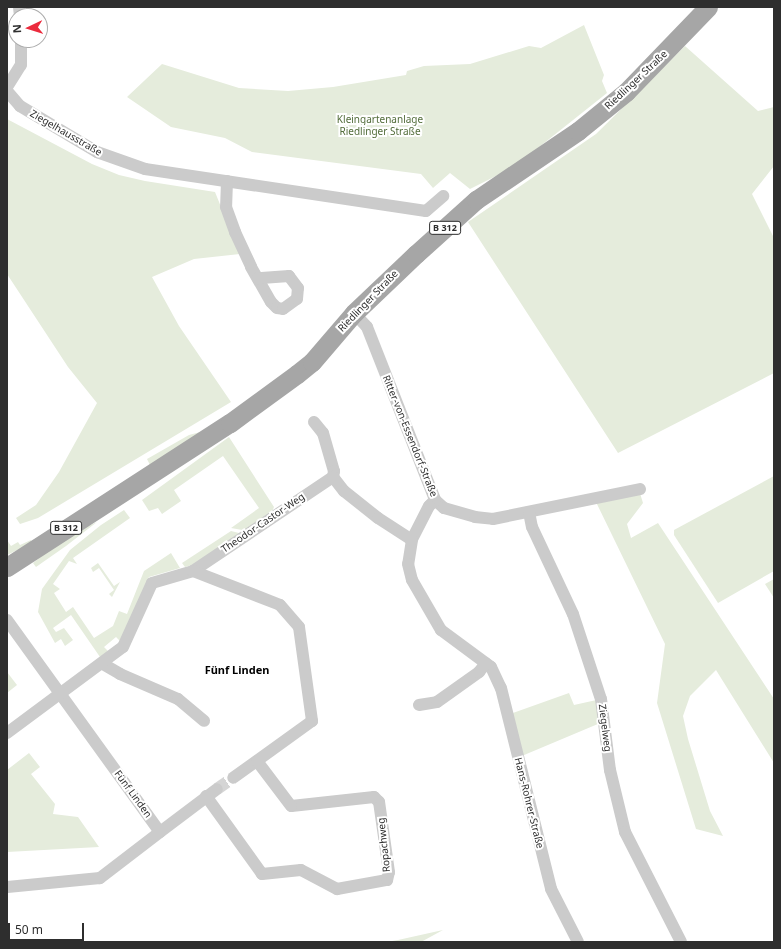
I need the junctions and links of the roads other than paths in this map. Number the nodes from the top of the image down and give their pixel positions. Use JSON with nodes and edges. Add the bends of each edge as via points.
{"nodes":[{"id":1,"x":708,"y":7,"type":"edge"},
{"id":2,"x":21,"y":48,"type":"edge"},
{"id":3,"x":7,"y":87,"type":"edge"},
{"id":4,"x":7,"y":91,"type":"edge"},
{"id":5,"x":227,"y":180,"type":"junction"},
{"id":6,"x":443,"y":196,"type":"dead end"},
{"id":7,"x":258,"y":278,"type":"dead end"},
{"id":8,"x":354,"y":313,"type":"junction"},
{"id":9,"x":314,"y":422,"type":"dead end"},
{"id":10,"x":333,"y":477,"type":"junction"},
{"id":11,"x":640,"y":489,"type":"dead end"},
{"id":12,"x":435,"y":500,"type":"junction"},
{"id":13,"x":529,"y":512,"type":"junction"},
{"id":14,"x":412,"y":540,"type":"junction"},
{"id":15,"x":7,"y":567,"type":"edge"},
{"id":16,"x":193,"y":571,"type":"junction"},
{"id":17,"x":7,"y":620,"type":"edge"},
{"id":18,"x":486,"y":663,"type":"junction"},
{"id":19,"x":103,"y":664,"type":"junction"},
{"id":20,"x":62,"y":693,"type":"junction"},
{"id":21,"x":418,"y":705,"type":"dead end"},
{"id":22,"x":204,"y":721,"type":"dead end"},
{"id":23,"x":7,"y":734,"type":"edge"},
{"id":24,"x":257,"y":761,"type":"junction"},
{"id":25,"x":233,"y":778,"type":"tunnel mouth"},
{"id":26,"x":217,"y":789,"type":"tunnel mouth"},
{"id":27,"x":206,"y":796,"type":"junction"},
{"id":28,"x":160,"y":832,"type":"junction"},
{"id":29,"x":7,"y":887,"type":"edge"},
{"id":30,"x":578,"y":942,"type":"edge"},
{"id":31,"x":681,"y":942,"type":"edge"}],
"edges":[{"from":1,"to":8,"type":"main road","name":"Riedlinger Straße","number":"B 312","via":[[626,92],[578,131],[476,200]]},
{"from":2,"to":3,"type":"street","via":[[21,65]]},
{"from":4,"to":5,"type":"street","name":"Ziegelhausstraße","via":[[20,106],[42,121],[119,162],[145,169]]},
{"from":5,"to":6,"type":"street","name":"Ziegelhausstraße","via":[[426,211]]},
{"from":5,"to":7,"type":"street","via":[[226,207]]},
{"from":8,"to":12,"type":"street","name":"Ritter-von-Essendorf-Straße","via":[[366,327]]},
{"from":8,"to":15,"type":"main road","name":"Riedlinger Straße","number":"B 312","via":[[312,362],[230,423]]},
{"from":9,"to":10,"type":"street","via":[[322,433],[334,471]]},
{"from":10,"to":14,"type":"street","via":[[344,491],[378,518]]},
{"from":10,"to":16,"type":"street","name":"Theodor-Castor-Weg"},
{"from":11,"to":13,"type":"street","name":"Ritter-von-Essendorf-Straße"},
{"from":12,"to":13,"type":"street","name":"Ritter-von-Essendorf-Straße","via":[[444,508],[475,517],[494,519]]},
{"from":12,"to":14,"type":"street","name":"Hans-Rohrer-Straße","via":[[429,506]]},
{"from":13,"to":31,"type":"street","name":"Ziegelweg","via":[[532,527],[572,614],[601,699],[610,770],[625,832]]},
{"from":14,"to":18,"type":"street","name":"Hans-Rohrer-Straße","via":[[408,564],[412,580],[441,630]]},
{"from":16,"to":19,"type":"street","name":"Theodor-Castor-Weg","via":[[152,583],[123,647]]},
{"from":16,"to":24,"type":"street","via":[[280,605],[299,627],[312,721]]},
{"from":17,"to":20,"type":"street","name":"Fünf Linden"},
{"from":18,"to":21,"type":"street","via":[[479,672],[437,702]]},
{"from":18,"to":30,"type":"street","name":"Hans-Rohrer-Straße","via":[[491,667],[501,688],[551,889]]},
{"from":19,"to":20,"type":"street","name":"Theodor-Castor-Weg"},
{"from":19,"to":22,"type":"street","via":[[178,699]]},
{"from":20,"to":23,"type":"street","name":"Theodor-Castor-Weg"},
{"from":20,"to":28,"type":"street","name":"Fünf Linden"},
{"from":24,"to":25,"type":"street"},
{"from":24,"to":27,"type":"street","name":"Ropachweg","via":[[291,806],[374,797],[379,802],[387,880],[337,888],[301,870],[262,874]]},
{"from":26,"to":27,"type":"street"},
{"from":27,"to":28,"type":"street"},
{"from":28,"to":29,"type":"street","via":[[100,878]]}]}
